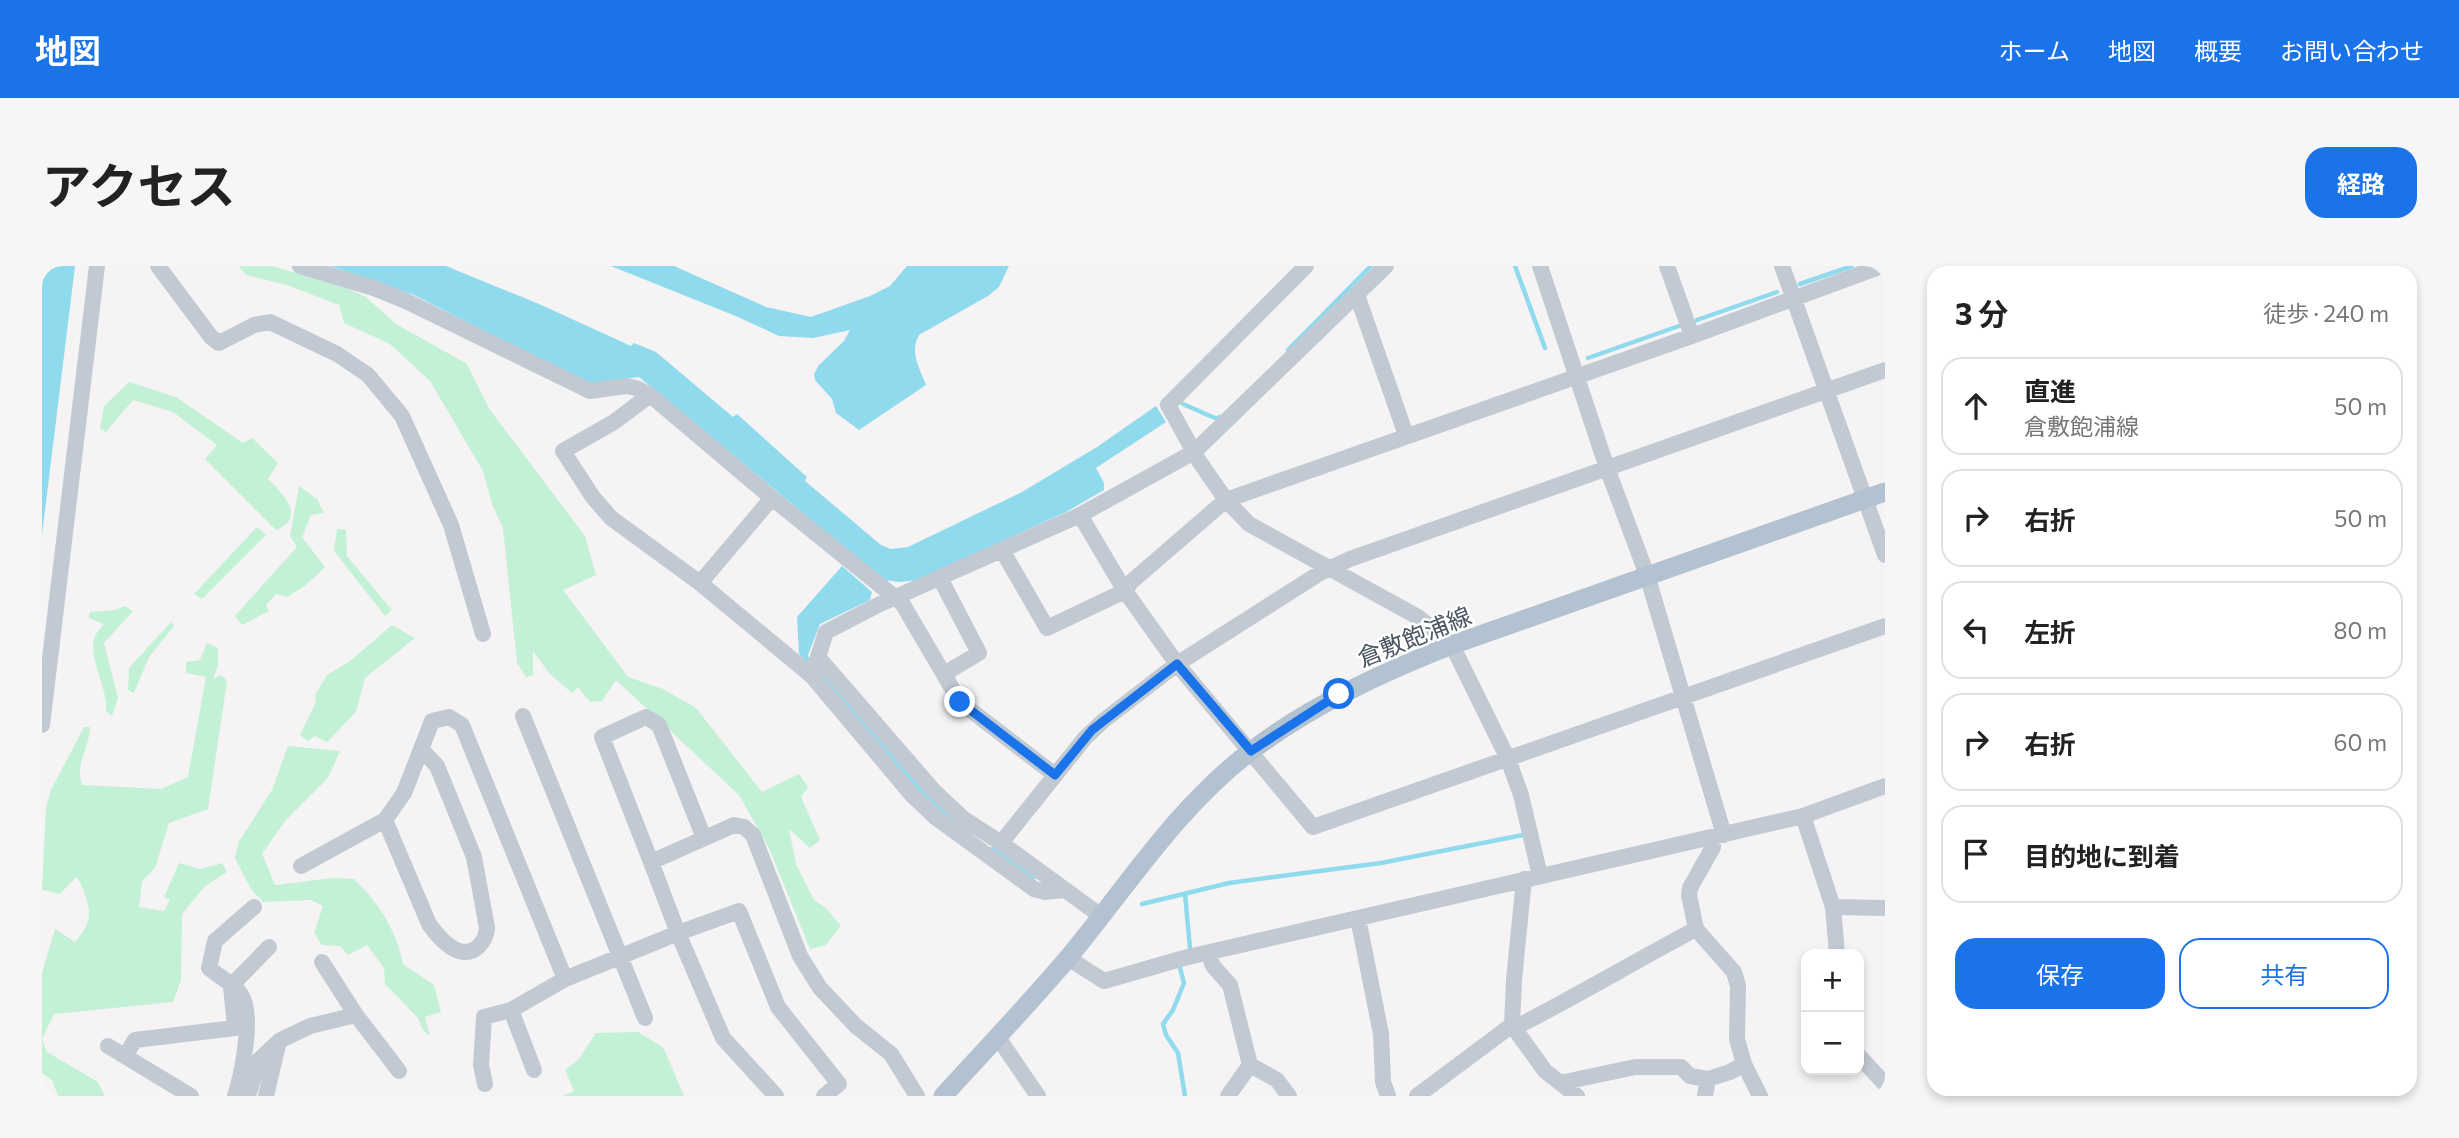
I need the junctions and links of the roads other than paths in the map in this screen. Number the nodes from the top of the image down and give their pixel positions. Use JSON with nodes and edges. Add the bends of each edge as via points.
{"nodes":[{"id":1,"x":97,"y":266,"type":"edge"},
{"id":2,"x":158,"y":266,"type":"edge"},
{"id":3,"x":300,"y":266,"type":"edge"},
{"id":4,"x":1306,"y":266,"type":"edge"},
{"id":5,"x":1386,"y":266,"type":"edge"},
{"id":6,"x":1540,"y":266,"type":"edge"},
{"id":7,"x":1667,"y":266,"type":"edge"},
{"id":8,"x":1782,"y":266,"type":"edge"},
{"id":9,"x":1882,"y":266,"type":"edge"},
{"id":10,"x":1357,"y":295,"type":"junction"},
{"id":11,"x":1793,"y":298,"type":"junction"},
{"id":12,"x":1692,"y":336,"type":"junction"},
{"id":13,"x":1885,"y":370,"type":"edge"},
{"id":14,"x":1577,"y":375,"type":"junction"},
{"id":15,"x":1828,"y":391,"type":"junction"},
{"id":16,"x":650,"y":395,"type":"junction"},
{"id":17,"x":1406,"y":435,"type":"junction"},
{"id":18,"x":1194,"y":453,"type":"junction"},
{"id":19,"x":1607,"y":468,"type":"junction"},
{"id":20,"x":1885,"y":492,"type":"edge"},
{"id":21,"x":772,"y":498,"type":"junction"},
{"id":22,"x":1866,"y":499,"type":"junction"},
{"id":23,"x":1226,"y":500,"type":"junction"},
{"id":24,"x":1080,"y":515,"type":"junction"},
{"id":25,"x":1002,"y":550,"type":"junction"},
{"id":26,"x":1885,"y":555,"type":"edge"},
{"id":27,"x":1331,"y":568,"type":"junction"},
{"id":28,"x":1647,"y":575,"type":"junction"},
{"id":29,"x":940,"y":578,"type":"junction"},
{"id":30,"x":700,"y":583,"type":"junction"},
{"id":31,"x":1125,"y":591,"type":"junction"},
{"id":32,"x":895,"y":598,"type":"junction"},
{"id":33,"x":1885,"y":626,"type":"edge"},
{"id":34,"x":483,"y":635,"type":"dead end"},
{"id":35,"x":1452,"y":645,"type":"junction"},
{"id":36,"x":1177,"y":664,"type":"junction"},
{"id":37,"x":815,"y":667,"type":"junction"},
{"id":38,"x":944,"y":674,"type":"junction"},
{"id":39,"x":1683,"y":696,"type":"junction"},
{"id":40,"x":523,"y":716,"type":"dead end"},
{"id":41,"x":42,"y":725,"type":"edge"},
{"id":42,"x":421,"y":749,"type":"junction"},
{"id":43,"x":1251,"y":751,"type":"junction"},
{"id":44,"x":1507,"y":759,"type":"junction"},
{"id":45,"x":1055,"y":775,"type":"junction"},
{"id":46,"x":1885,"y":786,"type":"edge"},
{"id":47,"x":1803,"y":816,"type":"junction"},
{"id":48,"x":385,"y":820,"type":"junction"},
{"id":49,"x":1718,"y":837,"type":"junction"},
{"id":50,"x":704,"y":838,"type":"junction"},
{"id":51,"x":1001,"y":843,"type":"junction"},
{"id":52,"x":651,"y":862,"type":"junction"},
{"id":53,"x":301,"y":866,"type":"dead end"},
{"id":54,"x":1532,"y":877,"type":"junction"},
{"id":55,"x":1065,"y":890,"type":"junction"},
{"id":56,"x":254,"y":907,"type":"dead end"},
{"id":57,"x":1833,"y":907,"type":"junction"},
{"id":58,"x":1885,"y":908,"type":"edge"},
{"id":59,"x":1101,"y":916,"type":"junction"},
{"id":60,"x":1358,"y":918,"type":"junction"},
{"id":61,"x":1696,"y":929,"type":"junction"},
{"id":62,"x":678,"y":933,"type":"junction"},
{"id":63,"x":269,"y":947,"type":"dead end"},
{"id":64,"x":1837,"y":949,"type":"edge"},
{"id":65,"x":1208,"y":953,"type":"junction"},
{"id":66,"x":621,"y":957,"type":"junction"},
{"id":67,"x":1068,"y":958,"type":"junction"},
{"id":68,"x":322,"y":962,"type":"dead end"},
{"id":69,"x":565,"y":979,"type":"junction"},
{"id":70,"x":231,"y":986,"type":"junction"},
{"id":71,"x":511,"y":1010,"type":"junction"},
{"id":72,"x":356,"y":1015,"type":"junction"},
{"id":73,"x":645,"y":1018,"type":"dead end"},
{"id":74,"x":1512,"y":1025,"type":"junction"},
{"id":75,"x":997,"y":1036,"type":"junction"},
{"id":76,"x":279,"y":1041,"type":"junction"},
{"id":77,"x":108,"y":1046,"type":"dead end"},
{"id":78,"x":125,"y":1056,"type":"junction"},
{"id":79,"x":1864,"y":1061,"type":"edge"},
{"id":80,"x":1744,"y":1063,"type":"junction"},
{"id":81,"x":1251,"y":1065,"type":"junction"},
{"id":82,"x":534,"y":1070,"type":"dead end"},
{"id":83,"x":399,"y":1071,"type":"dead end"},
{"id":84,"x":1708,"y":1079,"type":"junction"},
{"id":85,"x":1560,"y":1083,"type":"junction"},
{"id":86,"x":485,"y":1084,"type":"dead end"},
{"id":87,"x":1885,"y":1084,"type":"edge"},
{"id":88,"x":191,"y":1096,"type":"edge"},
{"id":89,"x":235,"y":1096,"type":"edge"},
{"id":90,"x":248,"y":1096,"type":"edge"},
{"id":91,"x":266,"y":1096,"type":"edge"},
{"id":92,"x":776,"y":1096,"type":"edge"},
{"id":93,"x":824,"y":1096,"type":"edge"},
{"id":94,"x":917,"y":1096,"type":"edge"},
{"id":95,"x":943,"y":1096,"type":"edge"},
{"id":96,"x":1038,"y":1096,"type":"edge"},
{"id":97,"x":1228,"y":1096,"type":"edge"},
{"id":98,"x":1289,"y":1096,"type":"edge"},
{"id":99,"x":1388,"y":1096,"type":"edge"},
{"id":100,"x":1417,"y":1096,"type":"edge"},
{"id":101,"x":1577,"y":1096,"type":"edge"},
{"id":102,"x":1705,"y":1096,"type":"edge"},
{"id":103,"x":1760,"y":1096,"type":"edge"}],
"edges":[{"from":1,"to":41,"type":"street"},
{"from":2,"to":34,"type":"street","via":[[219,343],[270,322],[337,354],[368,375],[402,416],[451,525]]},
{"from":3,"to":16,"type":"street","via":[[406,301],[590,391],[626,386]]},
{"from":4,"to":18,"type":"street","via":[[1171,411]]},
{"from":5,"to":10,"type":"street"},
{"from":6,"to":14,"type":"street"},
{"from":7,"to":12,"type":"street"},
{"from":8,"to":11,"type":"street"},
{"from":9,"to":11,"type":"street"},
{"from":10,"to":17,"type":"street"},
{"from":10,"to":18,"type":"street"},
{"from":11,"to":12,"type":"street"},
{"from":11,"to":15,"type":"street"},
{"from":12,"to":14,"type":"street"},
{"from":13,"to":15,"type":"street"},
{"from":14,"to":17,"type":"street"},
{"from":14,"to":19,"type":"street"},
{"from":15,"to":19,"type":"street"},
{"from":15,"to":22,"type":"street"},
{"from":16,"to":21,"type":"street"},
{"from":16,"to":30,"type":"street","via":[[563,451],[611,518]]},
{"from":17,"to":23,"type":"street"},
{"from":18,"to":23,"type":"street"},
{"from":18,"to":24,"type":"street"},
{"from":19,"to":27,"type":"street"},
{"from":19,"to":28,"type":"street"},
{"from":20,"to":22,"type":"main road","name":"倉敷飽浦線"},
{"from":21,"to":30,"type":"street"},
{"from":21,"to":32,"type":"street"},
{"from":22,"to":26,"type":"street"},
{"from":22,"to":28,"type":"main road","name":"倉敷飽浦線"},
{"from":23,"to":27,"type":"street","via":[[1249,524]]},
{"from":23,"to":31,"type":"street"},
{"from":24,"to":25,"type":"street"},
{"from":24,"to":31,"type":"street"},
{"from":25,"to":29,"type":"street"},
{"from":25,"to":31,"type":"street","via":[[1047,628]]},
{"from":27,"to":35,"type":"street","via":[[1418,617]]},
{"from":27,"to":36,"type":"street"},
{"from":28,"to":35,"type":"main road","name":"倉敷飽浦線"},
{"from":28,"to":39,"type":"street"},
{"from":29,"to":32,"type":"street"},
{"from":29,"to":38,"type":"street","via":[[979,653]]},
{"from":30,"to":37,"type":"street"},
{"from":31,"to":36,"type":"street"},
{"from":32,"to":37,"type":"street","via":[[826,632]]},
{"from":32,"to":38,"type":"street"},
{"from":33,"to":39,"type":"street"},
{"from":35,"to":43,"type":"main road","name":"倉敷飽浦線","via":[[1339,694]]},
{"from":35,"to":44,"type":"street"},
{"from":36,"to":43,"type":"street"},
{"from":36,"to":45,"type":"street","via":[[1092,730]]},
{"from":37,"to":51,"type":"street","via":[[934,792]]},
{"from":37,"to":55,"type":"street","via":[[912,795],[935,817],[1034,889]]},
{"from":38,"to":45,"type":"street","via":[[960,702]]},
{"from":39,"to":44,"type":"street"},
{"from":39,"to":49,"type":"street"},
{"from":40,"to":66,"type":"street"},
{"from":42,"to":48,"type":"street","via":[[404,793]]},
{"from":42,"to":48,"type":"street","via":[[437,766],[474,857],[487,928],[479,947],[458,951],[436,934]]},
{"from":42,"to":69,"type":"street","via":[[432,722],[449,717],[462,725]]},
{"from":43,"to":44,"type":"street","via":[[1313,827]]},
{"from":43,"to":59,"type":"main road","name":"倉敷飽浦線","via":[[1189,807]]},
{"from":44,"to":54,"type":"street","via":[[1521,795]]},
{"from":45,"to":51,"type":"street"},
{"from":46,"to":47,"type":"street"},
{"from":47,"to":49,"type":"street"},
{"from":47,"to":57,"type":"street"},
{"from":48,"to":53,"type":"street"},
{"from":49,"to":54,"type":"street"},
{"from":49,"to":61,"type":"street","via":[[1690,888]]},
{"from":50,"to":52,"type":"street"},
{"from":50,"to":52,"type":"street","via":[[659,725],[646,717],[601,737]]},
{"from":50,"to":94,"type":"street","via":[[734,825],[749,830],[800,956],[820,988],[891,1054]]},
{"from":51,"to":55,"type":"street"},
{"from":52,"to":62,"type":"street"},
{"from":54,"to":60,"type":"street"},
{"from":54,"to":74,"type":"street","via":[[1514,980]]},
{"from":55,"to":59,"type":"street"},
{"from":56,"to":70,"type":"street","via":[[215,941],[209,968]]},
{"from":57,"to":58,"type":"street"},
{"from":57,"to":64,"type":"street"},
{"from":59,"to":67,"type":"main road","name":"倉敷飽浦線"},
{"from":60,"to":65,"type":"street"},
{"from":60,"to":99,"type":"street"},
{"from":61,"to":74,"type":"street","via":[[1576,997]]},
{"from":61,"to":80,"type":"street","via":[[1734,972],[1737,1039]]},
{"from":62,"to":66,"type":"street"},
{"from":62,"to":92,"type":"street","via":[[723,1038]]},
{"from":62,"to":93,"type":"street","via":[[739,911],[778,1007],[839,1084]]},
{"from":63,"to":70,"type":"street"},
{"from":65,"to":67,"type":"street","via":[[1104,981]]},
{"from":65,"to":81,"type":"street","via":[[1230,985]]},
{"from":66,"to":69,"type":"street"},
{"from":66,"to":73,"type":"street"},
{"from":67,"to":75,"type":"main road","name":"倉敷飽浦線"},
{"from":68,"to":72,"type":"street"},
{"from":69,"to":71,"type":"street"},
{"from":70,"to":78,"type":"street","via":[[235,1028],[135,1041]]},
{"from":70,"to":89,"type":"street","via":[[241,994],[246,1018]]},
{"from":71,"to":82,"type":"street"},
{"from":71,"to":86,"type":"street","via":[[484,1017],[481,1065]]},
{"from":72,"to":76,"type":"street","via":[[310,1026]]},
{"from":72,"to":83,"type":"street"},
{"from":74,"to":85,"type":"street","via":[[1545,1071]]},
{"from":74,"to":100,"type":"street"},
{"from":75,"to":95,"type":"main road","name":"倉敷飽浦線"},
{"from":75,"to":96,"type":"street"},
{"from":76,"to":90,"type":"street","via":[[259,1060]]},
{"from":76,"to":91,"type":"street"},
{"from":77,"to":78,"type":"street"},
{"from":78,"to":88,"type":"street"},
{"from":79,"to":87,"type":"street"},
{"from":80,"to":84,"type":"street"},
{"from":80,"to":103,"type":"street"},
{"from":81,"to":97,"type":"street"},
{"from":81,"to":98,"type":"street","via":[[1277,1080]]},
{"from":84,"to":85,"type":"street","via":[[1690,1076],[1681,1067],[1635,1067]]},
{"from":84,"to":102,"type":"street"},
{"from":85,"to":101,"type":"street"}]}
